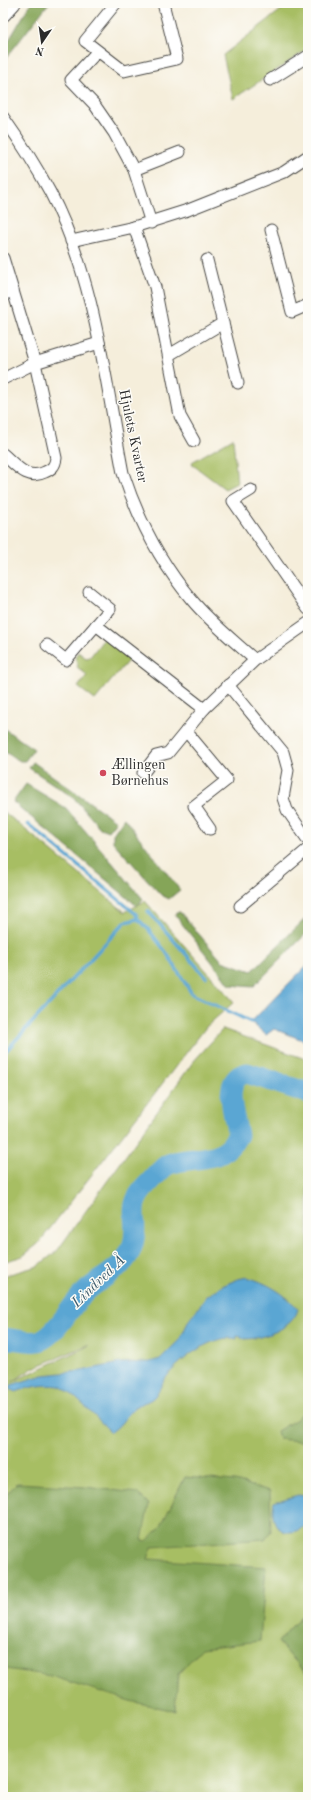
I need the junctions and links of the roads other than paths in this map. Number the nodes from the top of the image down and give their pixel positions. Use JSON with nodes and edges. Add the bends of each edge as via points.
{"nodes":[{"id":1,"x":13,"y":3,"type":"edge"},
{"id":2,"x":116,"y":3,"type":"edge"},
{"id":3,"x":163,"y":3,"type":"edge"},
{"id":4,"x":3,"y":14,"type":"edge"},
{"id":5,"x":97,"y":52,"type":"junction"},
{"id":6,"x":308,"y":56,"type":"edge"},
{"id":7,"x":270,"y":80,"type":"dead end"},
{"id":8,"x":3,"y":117,"type":"edge"},
{"id":9,"x":180,"y":152,"type":"dead end"},
{"id":10,"x":308,"y":156,"type":"edge"},
{"id":11,"x":134,"y":170,"type":"junction"},
{"id":12,"x":151,"y":223,"type":"junction"},
{"id":13,"x":134,"y":227,"type":"junction"},
{"id":14,"x":271,"y":230,"type":"dead end"},
{"id":15,"x":71,"y":242,"type":"junction"},
{"id":16,"x":3,"y":258,"type":"edge"},
{"id":17,"x":207,"y":260,"type":"dead end"},
{"id":18,"x":8,"y":293,"type":"edge"},
{"id":19,"x":308,"y":305,"type":"edge"},
{"id":20,"x":223,"y":324,"type":"junction"},
{"id":21,"x":99,"y":343,"type":"junction"},
{"id":22,"x":169,"y":355,"type":"junction"},
{"id":23,"x":35,"y":363,"type":"junction"},
{"id":24,"x":3,"y":379,"type":"edge"},
{"id":25,"x":238,"y":383,"type":"dead end"},
{"id":26,"x":194,"y":441,"type":"dead end"},
{"id":27,"x":3,"y":454,"type":"edge"},
{"id":28,"x":252,"y":490,"type":"dead end"},
{"id":29,"x":90,"y":592,"type":"dead end"},
{"id":30,"x":308,"y":609,"type":"edge"},
{"id":31,"x":308,"y":623,"type":"edge"},
{"id":32,"x":96,"y":625,"type":"junction"},
{"id":33,"x":47,"y":645,"type":"dead end"},
{"id":34,"x":255,"y":660,"type":"junction"},
{"id":35,"x":228,"y":684,"type":"junction"},
{"id":36,"x":204,"y":709,"type":"junction"},
{"id":37,"x":186,"y":731,"type":"junction"},
{"id":38,"x":143,"y":773,"type":"dead end"},
{"id":39,"x":210,"y":829,"type":"dead end"},
{"id":40,"x":308,"y":840,"type":"edge"},
{"id":41,"x":308,"y":849,"type":"edge"},
{"id":42,"x":240,"y":906,"type":"dead end"}],
"edges":[{"from":1,"to":4,"type":"street"},
{"from":2,"to":5,"type":"street","via":[[85,41]]},
{"from":3,"to":5,"type":"street","via":[[177,59],[124,71]]},
{"from":5,"to":11,"type":"street","via":[[71,80],[94,104],[114,133]]},
{"from":6,"to":7,"type":"street"},
{"from":8,"to":15,"type":"street","name":"Hjulets Kvarter","via":[[50,192]]},
{"from":9,"to":11,"type":"street"},
{"from":10,"to":12,"type":"street","via":[[284,172]]},
{"from":11,"to":12,"type":"street"},
{"from":12,"to":13,"type":"street"},
{"from":13,"to":15,"type":"street"},
{"from":13,"to":22,"type":"street","via":[[155,287]]},
{"from":14,"to":19,"type":"street","via":[[292,312]]},
{"from":15,"to":21,"type":"street","name":"Hjulets Kvarter","via":[[87,292]]},
{"from":16,"to":18,"type":"street"},
{"from":17,"to":20,"type":"street"},
{"from":18,"to":23,"type":"street"},
{"from":20,"to":22,"type":"street"},
{"from":20,"to":25,"type":"street"},
{"from":21,"to":23,"type":"street"},
{"from":21,"to":34,"type":"street","name":"Hjulets Kvarter","via":[[123,473],[147,534],[191,599],[219,629]]},
{"from":22,"to":26,"type":"street","via":[[180,416]]},
{"from":23,"to":24,"type":"street"},
{"from":23,"to":27,"type":"street","via":[[56,458],[55,464],[50,470],[33,476]]},
{"from":28,"to":30,"type":"street","via":[[233,501]]},
{"from":29,"to":32,"type":"street","via":[[110,609]]},
{"from":31,"to":34,"type":"street"},
{"from":32,"to":33,"type":"street","via":[[66,660]]},
{"from":32,"to":36,"type":"street"},
{"from":34,"to":35,"type":"street"},
{"from":35,"to":36,"type":"street"},
{"from":35,"to":40,"type":"street","via":[[283,752],[288,770],[284,798],[287,810]]},
{"from":36,"to":37,"type":"street"},
{"from":37,"to":38,"type":"street","via":[[168,753],[156,756]]},
{"from":37,"to":39,"type":"street","via":[[227,780],[194,806]]},
{"from":41,"to":42,"type":"street"}]}
